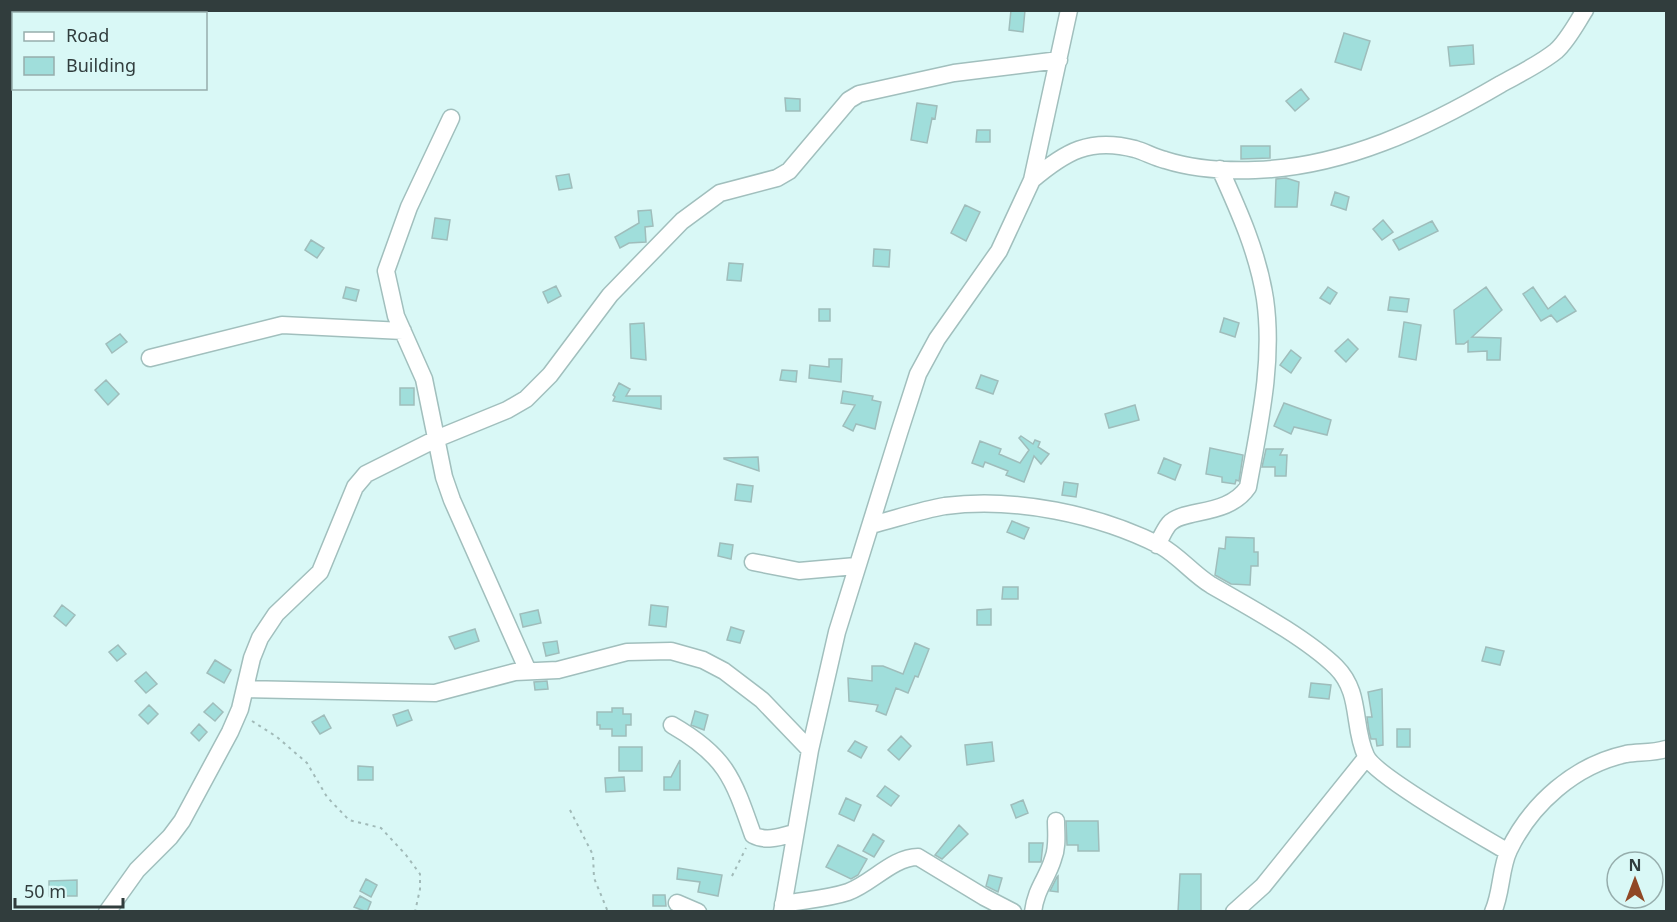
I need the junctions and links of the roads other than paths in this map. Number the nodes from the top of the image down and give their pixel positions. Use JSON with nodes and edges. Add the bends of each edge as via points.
{"nodes":[{"id":1,"x":1069,"y":10,"type":"edge"},
{"id":2,"x":1585,"y":10,"type":"edge"},
{"id":3,"x":1059,"y":60,"type":"junction"},
{"id":4,"x":451,"y":118,"type":"dead end"},
{"id":5,"x":1220,"y":169,"type":"junction"},
{"id":6,"x":1032,"y":180,"type":"junction"},
{"id":7,"x":403,"y":331,"type":"junction"},
{"id":8,"x":150,"y":358,"type":"dead end"},
{"id":9,"x":436,"y":439,"type":"junction"},
{"id":10,"x":871,"y":525,"type":"junction"},
{"id":11,"x":1157,"y":545,"type":"junction"},
{"id":12,"x":753,"y":562,"type":"dead end"},
{"id":13,"x":856,"y":566,"type":"junction"},
{"id":14,"x":528,"y":671,"type":"junction"},
{"id":15,"x":245,"y":689,"type":"junction"},
{"id":16,"x":672,"y":725,"type":"dead end"},
{"id":17,"x":1666,"y":749,"type":"edge"},
{"id":18,"x":810,"y":750,"type":"junction"},
{"id":19,"x":1366,"y":758,"type":"junction"},
{"id":20,"x":1056,"y":820,"type":"dead end"},
{"id":21,"x":794,"y":833,"type":"junction"},
{"id":22,"x":1508,"y":852,"type":"junction"},
{"id":23,"x":677,"y":903,"type":"dead end"},
{"id":24,"x":782,"y":908,"type":"edge"},
{"id":25,"x":107,"y":912,"type":"edge"},
{"id":26,"x":698,"y":912,"type":"edge"},
{"id":27,"x":1013,"y":912,"type":"edge"},
{"id":28,"x":1033,"y":912,"type":"edge"},
{"id":29,"x":1234,"y":912,"type":"edge"},
{"id":30,"x":1493,"y":912,"type":"edge"}],
"edges":[{"from":1,"to":3,"type":"street"},
{"from":2,"to":5,"type":"street","via":[[1550,56],[1432,123],[1308,165]]},
{"from":3,"to":6,"type":"street"},
{"from":3,"to":9,"type":"street","via":[[954,73],[879,88],[849,100],[789,171],[777,178],[720,193],[682,221],[610,295],[550,375],[526,399]]},
{"from":4,"to":7,"type":"street","via":[[388,261],[387,285]]},
{"from":5,"to":6,"type":"street","via":[[1166,161],[1134,149],[1087,146],[1070,151]]},
{"from":5,"to":11,"type":"street","via":[[1245,225],[1259,271],[1268,338],[1265,388],[1248,487],[1218,508],[1174,520]]},
{"from":6,"to":10,"type":"street","via":[[999,251],[937,339],[918,374]]},
{"from":7,"to":8,"type":"street","via":[[282,325]]},
{"from":7,"to":9,"type":"street","via":[[419,364]]},
{"from":9,"to":14,"type":"street","via":[[452,501]]},
{"from":9,"to":15,"type":"street","via":[[378,466],[355,487],[320,572],[276,614],[260,638]]},
{"from":10,"to":11,"type":"street","via":[[943,507],[975,504],[1095,518]]},
{"from":10,"to":13,"type":"street"},
{"from":11,"to":19,"type":"street","via":[[1203,580],[1336,667],[1348,682],[1353,697]]},
{"from":12,"to":13,"type":"street","via":[[799,571]]},
{"from":13,"to":18,"type":"street"},
{"from":14,"to":15,"type":"street","via":[[435,693]]},
{"from":14,"to":18,"type":"street","via":[[558,670],[627,652],[671,651],[724,671],[762,700]]},
{"from":15,"to":25,"type":"street","via":[[240,709],[182,820],[119,892]]},
{"from":16,"to":21,"type":"street","via":[[705,745],[729,773],[753,835],[772,839]]},
{"from":17,"to":22,"type":"street","via":[[1626,754],[1578,773],[1527,818]]},
{"from":18,"to":21,"type":"street"},
{"from":19,"to":22,"type":"street","via":[[1412,793]]},
{"from":19,"to":29,"type":"street","via":[[1263,886]]},
{"from":20,"to":28,"type":"street","via":[[1056,849],[1037,889]]},
{"from":21,"to":24,"type":"street"},
{"from":22,"to":30,"type":"street"},
{"from":23,"to":26,"type":"street"},
{"from":24,"to":27,"type":"street","via":[[848,892],[904,859],[918,857]]}]}
